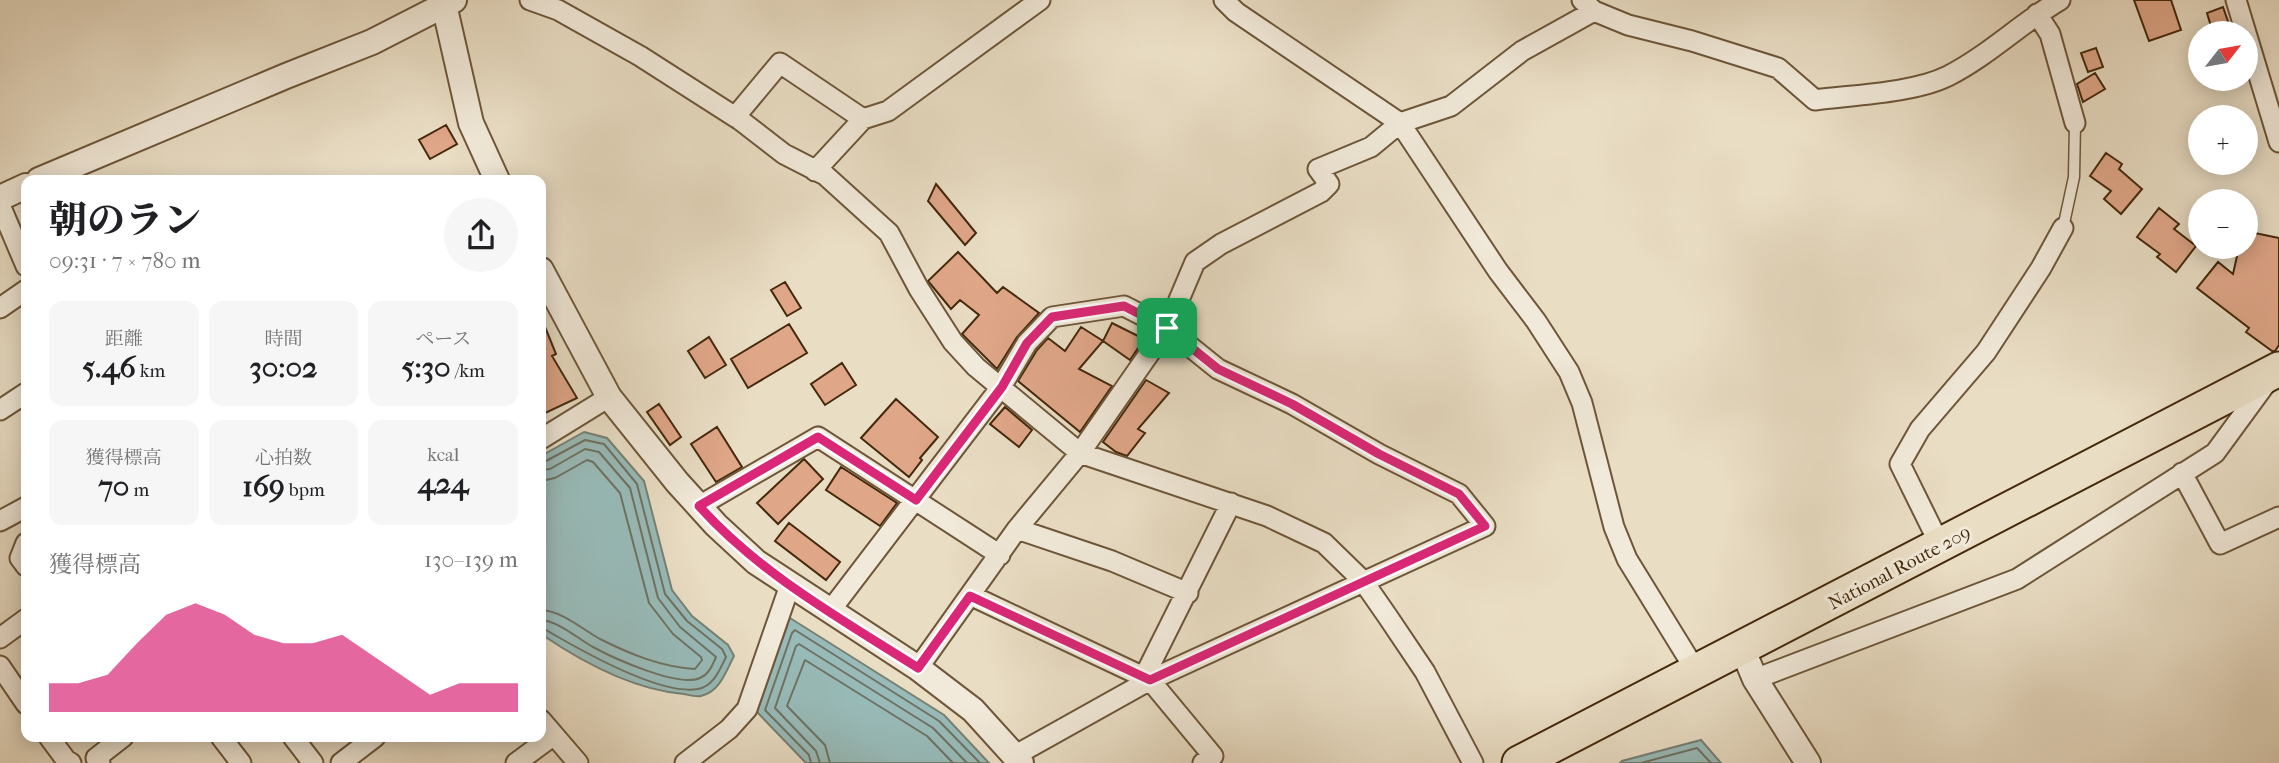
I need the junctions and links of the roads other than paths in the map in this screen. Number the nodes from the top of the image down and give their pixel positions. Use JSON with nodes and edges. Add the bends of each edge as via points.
{"nodes":[{"id":1,"x":530,"y":0,"type":"edge"},
{"id":2,"x":1040,"y":0,"type":"edge"},
{"id":3,"x":1224,"y":0,"type":"edge"},
{"id":4,"x":2060,"y":0,"type":"edge"},
{"id":5,"x":2236,"y":0,"type":"edge"},
{"id":6,"x":447,"y":1,"type":"edge"},
{"id":7,"x":1588,"y":5,"type":"edge"},
{"id":8,"x":2037,"y":14,"type":"junction"},
{"id":9,"x":735,"y":117,"type":"junction"},
{"id":10,"x":863,"y":119,"type":"junction"},
{"id":11,"x":2075,"y":122,"type":"joint"},
{"id":12,"x":1400,"y":123,"type":"junction"},
{"id":13,"x":2279,"y":142,"type":"edge"},
{"id":14,"x":816,"y":171,"type":"junction"},
{"id":15,"x":51,"y":175,"type":"edge"},
{"id":16,"x":495,"y":175,"type":"edge"},
{"id":17,"x":21,"y":188,"type":"edge"},
{"id":18,"x":0,"y":198,"type":"edge"},
{"id":19,"x":0,"y":205,"type":"edge"},
{"id":20,"x":2063,"y":228,"type":"joint"},
{"id":21,"x":21,"y":254,"type":"edge"},
{"id":22,"x":546,"y":279,"type":"edge"},
{"id":23,"x":21,"y":293,"type":"edge"},
{"id":24,"x":0,"y":308,"type":"edge"},
{"id":25,"x":1167,"y":328,"type":"junction"},
{"id":26,"x":2277,"y":368,"type":"edge"},
{"id":27,"x":1002,"y":387,"type":"junction"},
{"id":28,"x":21,"y":396,"type":"edge"},
{"id":29,"x":609,"y":397,"type":"junction"},
{"id":30,"x":0,"y":410,"type":"edge"},
{"id":31,"x":546,"y":436,"type":"edge"},
{"id":32,"x":1080,"y":453,"type":"junction"},
{"id":33,"x":2182,"y":473,"type":"junction"},
{"id":34,"x":916,"y":500,"type":"junction"},
{"id":35,"x":1231,"y":503,"type":"junction"},
{"id":36,"x":699,"y":506,"type":"junction"},
{"id":37,"x":21,"y":513,"type":"edge"},
{"id":38,"x":2279,"y":517,"type":"edge"},
{"id":39,"x":0,"y":521,"type":"edge"},
{"id":40,"x":1017,"y":529,"type":"junction"},
{"id":41,"x":1940,"y":545,"type":"junction"},
{"id":42,"x":1000,"y":555,"type":"junction"},
{"id":43,"x":1363,"y":581,"type":"junction"},
{"id":44,"x":790,"y":585,"type":"junction"},
{"id":45,"x":1188,"y":593,"type":"junction"},
{"id":46,"x":970,"y":596,"type":"junction"},
{"id":47,"x":830,"y":611,"type":"junction"},
{"id":48,"x":21,"y":623,"type":"edge"},
{"id":49,"x":0,"y":638,"type":"edge"},
{"id":50,"x":1742,"y":648,"type":"junction"},
{"id":51,"x":0,"y":666,"type":"edge"},
{"id":52,"x":918,"y":668,"type":"junction"},
{"id":53,"x":1696,"y":671,"type":"junction"},
{"id":54,"x":1147,"y":679,"type":"junction"},
{"id":55,"x":1755,"y":679,"type":"junction"},
{"id":56,"x":21,"y":697,"type":"edge"},
{"id":57,"x":547,"y":728,"type":"edge"},
{"id":58,"x":53,"y":742,"type":"edge"},
{"id":59,"x":117,"y":742,"type":"edge"},
{"id":60,"x":225,"y":742,"type":"edge"},
{"id":61,"x":297,"y":742,"type":"edge"},
{"id":62,"x":366,"y":742,"type":"edge"},
{"id":63,"x":535,"y":742,"type":"edge"},
{"id":64,"x":1017,"y":759,"type":"edge"},
{"id":65,"x":93,"y":761,"type":"edge"},
{"id":66,"x":71,"y":763,"type":"edge"},
{"id":67,"x":241,"y":763,"type":"edge"},
{"id":68,"x":313,"y":763,"type":"edge"},
{"id":69,"x":341,"y":763,"type":"edge"},
{"id":70,"x":516,"y":763,"type":"edge"},
{"id":71,"x":578,"y":763,"type":"edge"},
{"id":72,"x":685,"y":763,"type":"edge"},
{"id":73,"x":1203,"y":763,"type":"edge"},
{"id":74,"x":1473,"y":763,"type":"edge"},
{"id":75,"x":1519,"y":763,"type":"edge"},
{"id":76,"x":1808,"y":763,"type":"edge"}],
"edges":[{"from":1,"to":9,"type":"street","via":[[594,29]]},
{"from":2,"to":10,"type":"street","via":[[888,111]]},
{"from":3,"to":12,"type":"street"},
{"from":4,"to":8,"type":"street"},
{"from":5,"to":13,"type":"street"},
{"from":6,"to":15,"type":"street","via":[[372,42]]},
{"from":6,"to":16,"type":"street","via":[[471,123]]},
{"from":7,"to":8,"type":"street","via":[[1628,25],[1778,68],[1815,100],[1905,89],[1945,78],[1988,53]]},
{"from":7,"to":12,"type":"street","via":[[1451,106]]},
{"from":8,"to":11,"type":"street","via":[[2050,34]]},
{"from":9,"to":10,"type":"street","via":[[780,63]]},
{"from":9,"to":14,"type":"street","via":[[784,154]]},
{"from":10,"to":14,"type":"street"},
{"from":11,"to":20,"type":"lane","via":[[2074,177]]},
{"from":12,"to":25,"type":"street","via":[[1371,147],[1318,169],[1329,184],[1321,192],[1195,262]]},
{"from":12,"to":53,"type":"street","via":[[1569,372],[1627,559]]},
{"from":14,"to":27,"type":"street","via":[[889,233],[953,342]]},
{"from":17,"to":18,"type":"street"},
{"from":19,"to":21,"type":"street"},
{"from":20,"to":41,"type":"street","via":[[1986,352],[1920,429],[1900,464]]},
{"from":22,"to":29,"type":"street"},
{"from":23,"to":24,"type":"street"},
{"from":25,"to":27,"type":"street","via":[[1124,306],[1052,317],[1027,343]]},
{"from":25,"to":32,"type":"street"},
{"from":25,"to":43,"type":"street","via":[[1218,369],[1459,494],[1485,526]]},
{"from":26,"to":33,"type":"street","via":[[2215,453]]},
{"from":26,"to":41,"type":"highway","name":"National Route 209"},
{"from":27,"to":32,"type":"street"},
{"from":27,"to":34,"type":"street"},
{"from":28,"to":30,"type":"street"},
{"from":29,"to":31,"type":"street"},
{"from":29,"to":36,"type":"street"},
{"from":32,"to":35,"type":"street"},
{"from":32,"to":40,"type":"street"},
{"from":33,"to":38,"type":"street","via":[[2220,544]]},
{"from":33,"to":55,"type":"street","via":[[2017,579]]},
{"from":34,"to":36,"type":"street","via":[[818,437]]},
{"from":34,"to":42,"type":"street"},
{"from":34,"to":47,"type":"street"},
{"from":35,"to":43,"type":"street","via":[[1324,543]]},
{"from":35,"to":45,"type":"street"},
{"from":36,"to":44,"type":"street","via":[[756,562]]},
{"from":37,"to":39,"type":"street"},
{"from":40,"to":42,"type":"street"},
{"from":40,"to":45,"type":"street"},
{"from":41,"to":50,"type":"highway","name":"National Route 209"},
{"from":42,"to":46,"type":"street"},
{"from":43,"to":54,"type":"street"},
{"from":43,"to":74,"type":"street","via":[[1425,672]]},
{"from":44,"to":47,"type":"street"},
{"from":44,"to":72,"type":"street","via":[[747,709]]},
{"from":45,"to":54,"type":"street"},
{"from":46,"to":52,"type":"street"},
{"from":46,"to":54,"type":"street"},
{"from":47,"to":52,"type":"street"},
{"from":48,"to":49,"type":"street"},
{"from":50,"to":53,"type":"highway","name":"National Route 209"},
{"from":50,"to":55,"type":"street"},
{"from":51,"to":56,"type":"street"},
{"from":52,"to":64,"type":"street","via":[[973,710]]},
{"from":53,"to":75,"type":"highway","name":"National Route 209"},
{"from":54,"to":64,"type":"street"},
{"from":54,"to":73,"type":"street","via":[[1213,756]]},
{"from":55,"to":76,"type":"street"},
{"from":57,"to":71,"type":"street"},
{"from":58,"to":66,"type":"street"},
{"from":59,"to":65,"type":"street"},
{"from":60,"to":67,"type":"street"},
{"from":61,"to":68,"type":"street"},
{"from":62,"to":69,"type":"street"},
{"from":63,"to":70,"type":"street"}]}
